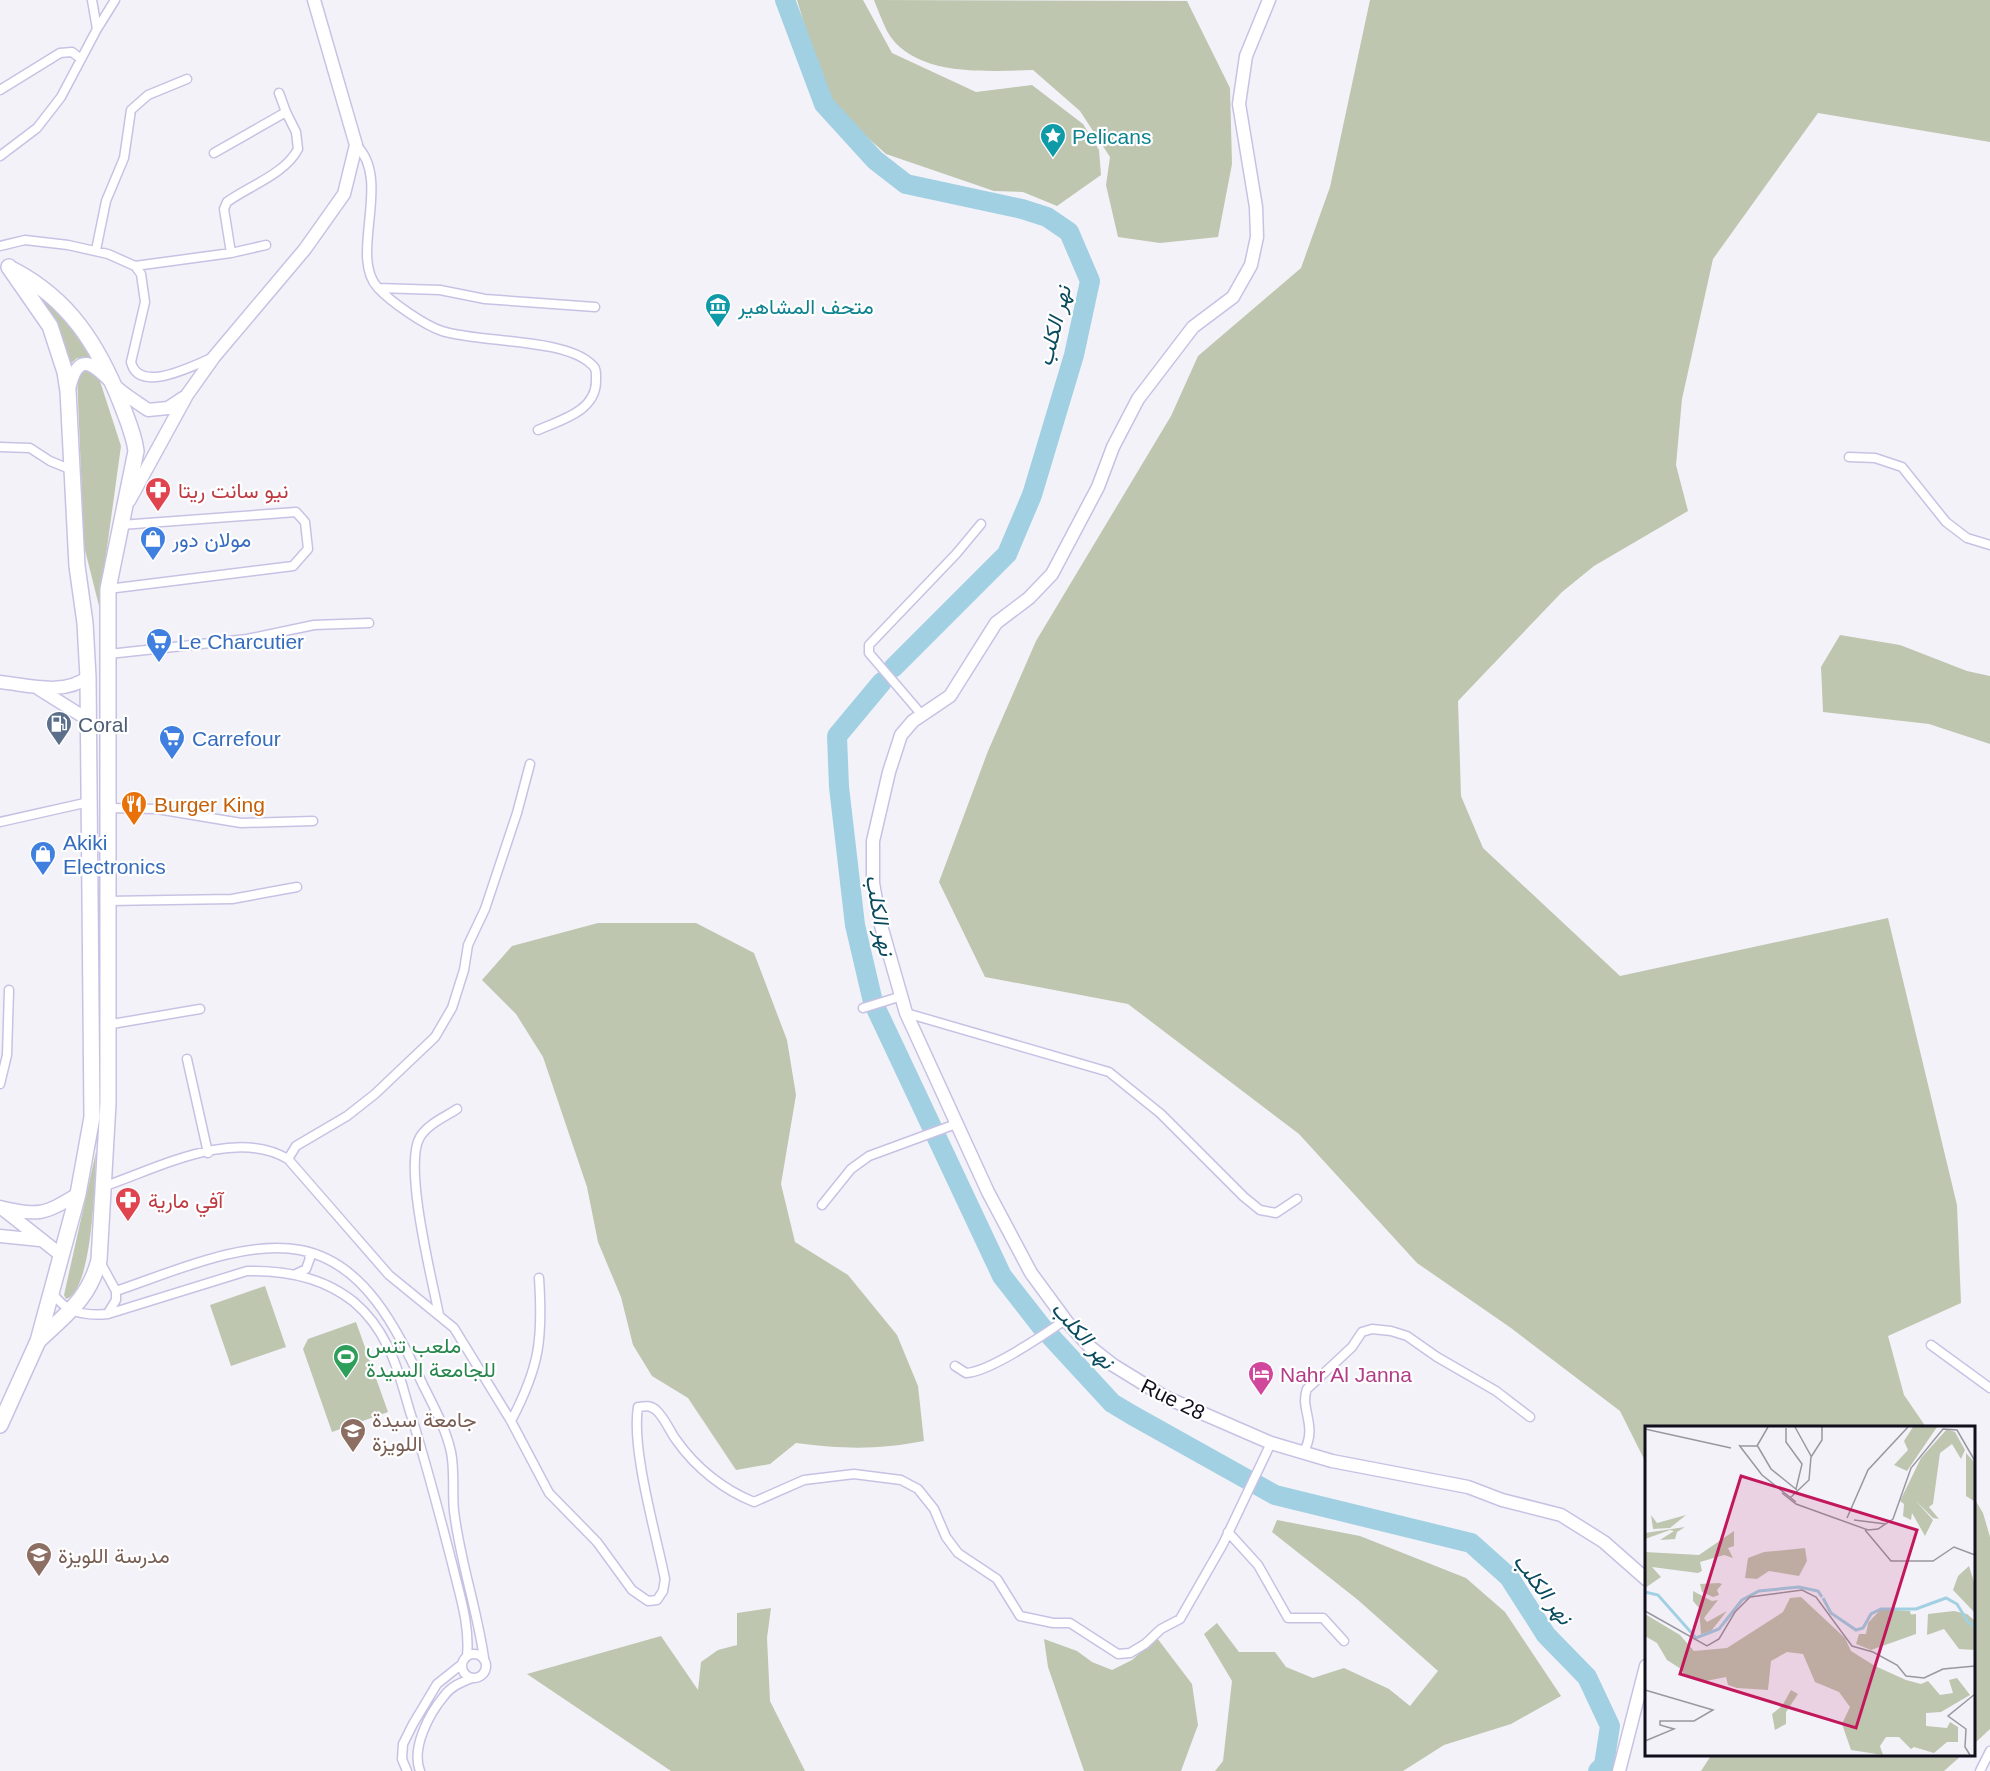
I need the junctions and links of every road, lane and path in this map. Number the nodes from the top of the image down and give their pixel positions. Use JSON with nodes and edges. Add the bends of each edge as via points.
{"nodes":[{"id":1,"x":92,"y":0,"type":"edge"},
{"id":2,"x":115,"y":0,"type":"edge"},
{"id":3,"x":314,"y":0,"type":"edge"},
{"id":4,"x":1269,"y":0,"type":"edge"},
{"id":5,"x":97,"y":29,"type":"junction"},
{"id":6,"x":81,"y":59,"type":"junction"},
{"id":7,"x":187,"y":79,"type":"dead end"},
{"id":8,"x":0,"y":90,"type":"edge"},
{"id":9,"x":279,"y":93,"type":"dead end"},
{"id":10,"x":286,"y":112,"type":"junction"},
{"id":11,"x":356,"y":145,"type":"junction"},
{"id":12,"x":214,"y":153,"type":"dead end"},
{"id":13,"x":0,"y":156,"type":"edge"},
{"id":14,"x":266,"y":244,"type":"dead end"},
{"id":15,"x":0,"y":246,"type":"edge"},
{"id":16,"x":96,"y":250,"type":"junction"},
{"id":17,"x":231,"y":253,"type":"junction"},
{"id":18,"x":4,"y":265,"type":"edge"},
{"id":19,"x":135,"y":266,"type":"junction"},
{"id":20,"x":378,"y":288,"type":"junction"},
{"id":21,"x":595,"y":308,"type":"dead end"},
{"id":22,"x":214,"y":357,"type":"junction"},
{"id":23,"x":114,"y":384,"type":"junction"},
{"id":24,"x":68,"y":391,"type":"junction"},
{"id":25,"x":187,"y":395,"type":"junction"},
{"id":26,"x":538,"y":430,"type":"dead end"},
{"id":27,"x":0,"y":447,"type":"edge"},
{"id":28,"x":1849,"y":457,"type":"dead end"},
{"id":29,"x":72,"y":470,"type":"junction"},
{"id":30,"x":122,"y":519,"type":"junction"},
{"id":31,"x":981,"y":524,"type":"dead end"},
{"id":32,"x":1990,"y":545,"type":"edge"},
{"id":33,"x":108,"y":589,"type":"junction"},
{"id":34,"x":369,"y":623,"type":"dead end"},
{"id":35,"x":109,"y":654,"type":"junction"},
{"id":36,"x":88,"y":677,"type":"junction"},
{"id":37,"x":0,"y":682,"type":"edge"},
{"id":38,"x":36,"y":687,"type":"junction"},
{"id":39,"x":922,"y":715,"type":"junction"},
{"id":40,"x":87,"y":719,"type":"junction"},
{"id":41,"x":530,"y":764,"type":"dead end"},
{"id":42,"x":89,"y":802,"type":"junction"},
{"id":43,"x":107,"y":808,"type":"junction"},
{"id":44,"x":313,"y":821,"type":"dead end"},
{"id":45,"x":0,"y":822,"type":"edge"},
{"id":46,"x":297,"y":887,"type":"dead end"},
{"id":47,"x":106,"y":901,"type":"junction"},
{"id":48,"x":9,"y":990,"type":"dead end"},
{"id":49,"x":899,"y":997,"type":"junction"},
{"id":50,"x":863,"y":1008,"type":"dead end"},
{"id":51,"x":200,"y":1009,"type":"dead end"},
{"id":52,"x":906,"y":1013,"type":"junction"},
{"id":53,"x":106,"y":1025,"type":"junction"},
{"id":54,"x":187,"y":1059,"type":"dead end"},
{"id":55,"x":0,"y":1084,"type":"edge"},
{"id":56,"x":457,"y":1109,"type":"dead end"},
{"id":57,"x":956,"y":1124,"type":"junction"},
{"id":58,"x":208,"y":1153,"type":"junction"},
{"id":59,"x":288,"y":1160,"type":"junction"},
{"id":60,"x":105,"y":1186,"type":"junction"},
{"id":61,"x":78,"y":1194,"type":"junction"},
{"id":62,"x":1297,"y":1199,"type":"dead end"},
{"id":63,"x":822,"y":1205,"type":"dead end"},
{"id":64,"x":0,"y":1207,"type":"edge"},
{"id":65,"x":0,"y":1236,"type":"edge"},
{"id":66,"x":44,"y":1241,"type":"junction"},
{"id":67,"x":308,"y":1252,"type":"junction"},
{"id":68,"x":62,"y":1255,"type":"junction"},
{"id":69,"x":99,"y":1260,"type":"junction"},
{"id":70,"x":296,"y":1274,"type":"junction"},
{"id":71,"x":539,"y":1278,"type":"dead end"},
{"id":72,"x":52,"y":1291,"type":"junction"},
{"id":73,"x":116,"y":1291,"type":"junction"},
{"id":74,"x":70,"y":1311,"type":"junction"},
{"id":75,"x":108,"y":1314,"type":"junction"},
{"id":76,"x":439,"y":1315,"type":"junction"},
{"id":77,"x":1061,"y":1322,"type":"junction"},
{"id":78,"x":38,"y":1341,"type":"junction"},
{"id":79,"x":1930,"y":1345,"type":"dead end"},
{"id":80,"x":955,"y":1366,"type":"dead end"},
{"id":81,"x":1990,"y":1388,"type":"edge"},
{"id":82,"x":0,"y":1402,"type":"edge"},
{"id":83,"x":1530,"y":1417,"type":"dead end"},
{"id":84,"x":511,"y":1421,"type":"junction"},
{"id":85,"x":2,"y":1422,"type":"edge"},
{"id":86,"x":1271,"y":1443,"type":"junction"},
{"id":87,"x":1303,"y":1453,"type":"junction"},
{"id":88,"x":1228,"y":1532,"type":"junction"},
{"id":89,"x":1645,"y":1577,"type":"edge"},
{"id":90,"x":1344,"y":1641,"type":"dead end"},
{"id":91,"x":484,"y":1658,"type":"junction"},
{"id":92,"x":464,"y":1660,"type":"junction"},
{"id":93,"x":1645,"y":1674,"type":"edge"},
{"id":94,"x":472,"y":1678,"type":"junction"},
{"id":95,"x":1990,"y":1751,"type":"edge"},
{"id":96,"x":407,"y":1771,"type":"edge"},
{"id":97,"x":420,"y":1771,"type":"edge"},
{"id":98,"x":1619,"y":1771,"type":"edge"},
{"id":99,"x":1980,"y":1771,"type":"edge"}],
"edges":[{"from":1,"to":5,"type":"street"},
{"from":2,"to":5,"type":"street"},
{"from":3,"to":11,"type":"street"},
{"from":4,"to":39,"type":"street","name":"Rue 28","via":[[1253,34],[1239,104],[1256,207],[1257,237],[1251,265],[1233,297],[1193,327],[1137,399],[1084,516],[1044,585],[996,623],[950,696]]},
{"from":5,"to":6,"type":"street"},
{"from":6,"to":8,"type":"street","via":[[72,52],[60,53]]},
{"from":6,"to":13,"type":"street","via":[[44,121]]},
{"from":7,"to":16,"type":"street","via":[[148,95],[131,110],[124,158],[106,201]]},
{"from":9,"to":10,"type":"street"},
{"from":10,"to":12,"type":"street"},
{"from":10,"to":17,"type":"street","via":[[296,132],[297,149],[276,172],[227,202],[224,209]]},
{"from":11,"to":20,"type":"street","via":[[369,159],[369,269]]},
{"from":11,"to":22,"type":"street","via":[[339,202],[305,249]]},
{"from":14,"to":17,"type":"street"},
{"from":15,"to":16,"type":"street","via":[[34,240]]},
{"from":16,"to":19,"type":"street"},
{"from":17,"to":19,"type":"street"},
{"from":18,"to":23,"type":"highway","via":[[41,285],[65,309],[98,352]]},
{"from":18,"to":24,"type":"highway","via":[[50,326],[61,352]]},
{"from":19,"to":22,"type":"street","via":[[143,280],[145,302],[132,356],[134,372],[156,378]]},
{"from":20,"to":21,"type":"street","via":[[440,290],[485,299]]},
{"from":20,"to":26,"type":"street","via":[[412,315],[441,331],[568,351],[592,364],[596,386],[580,412]]},
{"from":22,"to":25,"type":"street"},
{"from":23,"to":24,"type":"street","via":[[100,369],[86,364],[72,374]]},
{"from":23,"to":25,"type":"street","via":[[148,410],[168,408]]},
{"from":23,"to":30,"type":"highway","via":[[136,451]]},
{"from":24,"to":29,"type":"highway"},
{"from":25,"to":30,"type":"street"},
{"from":27,"to":29,"type":"street","via":[[30,448]]},
{"from":28,"to":32,"type":"street","via":[[1875,458],[1902,467],[1946,522],[1967,538]]},
{"from":29,"to":36,"type":"highway"},
{"from":30,"to":33,"type":"highway"},
{"from":30,"to":33,"type":"street","via":[[296,512],[305,522],[308,549],[293,566]]},
{"from":31,"to":39,"type":"street","via":[[869,645],[869,653]]},
{"from":33,"to":35,"type":"highway"},
{"from":34,"to":35,"type":"street","via":[[314,625],[247,639]]},
{"from":35,"to":43,"type":"highway"},
{"from":36,"to":38,"type":"street","via":[[67,687]]},
{"from":36,"to":40,"type":"highway"},
{"from":37,"to":38,"type":"street"},
{"from":38,"to":40,"type":"street"},
{"from":39,"to":49,"type":"street","name":"Rue 28","via":[[906,728],[896,748],[873,841],[873,883]]},
{"from":40,"to":42,"type":"highway"},
{"from":41,"to":59,"type":"street","via":[[485,909],[468,945],[452,1008],[435,1037],[347,1116],[296,1146]]},
{"from":42,"to":45,"type":"street"},
{"from":42,"to":61,"type":"highway","via":[[92,1117]]},
{"from":43,"to":44,"type":"street","via":[[157,809],[241,823]]},
{"from":43,"to":47,"type":"highway"},
{"from":46,"to":47,"type":"street","via":[[232,899]]},
{"from":47,"to":53,"type":"highway"},
{"from":48,"to":55,"type":"street","via":[[7,1056]]},
{"from":49,"to":50,"type":"street"},
{"from":49,"to":52,"type":"street","name":"Rue 28"},
{"from":51,"to":53,"type":"street"},
{"from":52,"to":57,"type":"street","name":"Rue 28"},
{"from":52,"to":62,"type":"street","via":[[1109,1072],[1161,1114],[1260,1210],[1276,1213]]},
{"from":53,"to":60,"type":"highway"},
{"from":54,"to":58,"type":"street"},
{"from":56,"to":76,"type":"street","via":[[424,1132],[415,1155],[419,1205]]},
{"from":57,"to":63,"type":"street","via":[[869,1155],[851,1169]]},
{"from":57,"to":77,"type":"street","name":"Rue 28","via":[[1013,1241]]},
{"from":58,"to":59,"type":"street","via":[[229,1148],[261,1149],[274,1151]]},
{"from":58,"to":60,"type":"street"},
{"from":59,"to":76,"type":"street","via":[[389,1275]]},
{"from":60,"to":69,"type":"highway"},
{"from":61,"to":64,"type":"street","via":[[38,1214]]},
{"from":61,"to":68,"type":"highway"},
{"from":64,"to":66,"type":"street"},
{"from":65,"to":66,"type":"street"},
{"from":66,"to":68,"type":"street"},
{"from":67,"to":70,"type":"street","via":[[306,1269]]},
{"from":67,"to":73,"type":"street","via":[[255,1249]]},
{"from":67,"to":91,"type":"street","via":[[328,1258],[348,1271],[375,1300],[396,1329],[443,1426],[451,1453],[454,1512]]},
{"from":68,"to":72,"type":"highway"},
{"from":69,"to":73,"type":"street"},
{"from":69,"to":74,"type":"highway","via":[[94,1281]]},
{"from":70,"to":75,"type":"street","via":[[247,1270]]},
{"from":70,"to":92,"type":"street","via":[[333,1288],[354,1302],[387,1346],[434,1489],[463,1610],[468,1641]]},
{"from":71,"to":84,"type":"street","via":[[541,1338],[526,1392]]},
{"from":72,"to":74,"type":"street"},
{"from":72,"to":78,"type":"highway"},
{"from":73,"to":75,"type":"street"},
{"from":74,"to":75,"type":"street","via":[[88,1316]]},
{"from":74,"to":78,"type":"highway"},
{"from":76,"to":84,"type":"street","via":[[454,1328]]},
{"from":77,"to":80,"type":"street","via":[[1024,1347],[970,1373]]},
{"from":77,"to":86,"type":"street","name":"Rue 28","via":[[1140,1383]]},
{"from":78,"to":85,"type":"highway"},
{"from":79,"to":81,"type":"street"},
{"from":82,"to":85,"type":"street"},
{"from":83,"to":87,"type":"street","via":[[1496,1391],[1407,1336],[1368,1330],[1307,1389],[1310,1437]]},
{"from":84,"to":88,"type":"street","via":[[556,1502],[597,1542],[632,1590],[648,1601],[661,1597],[665,1579],[638,1448],[638,1407],[647,1405],[657,1410],[677,1442],[714,1479],[754,1502],[804,1479],[854,1474],[901,1480],[918,1490],[934,1509],[958,1553],[997,1579],[1020,1616],[1070,1623],[1118,1653],[1130,1653],[1180,1619]]},
{"from":86,"to":87,"type":"street","name":"Rue 28"},
{"from":86,"to":88,"type":"street"},
{"from":87,"to":89,"type":"street","name":"Rue 28","via":[[1458,1485],[1546,1509],[1583,1527]]},
{"from":88,"to":90,"type":"street","via":[[1258,1566],[1288,1618],[1323,1618]]},
{"from":91,"to":92,"type":"street","via":[[476,1653]]},
{"from":91,"to":94,"type":"street","via":[[485,1672]]},
{"from":92,"to":94,"type":"street","via":[[464,1673]]},
{"from":92,"to":96,"type":"street","via":[[437,1684],[413,1724],[403,1744],[402,1759]]},
{"from":93,"to":98,"type":"street"},
{"from":94,"to":97,"type":"street","via":[[458,1683],[444,1696],[417,1752]]},
{"from":95,"to":99,"type":"street"}]}
